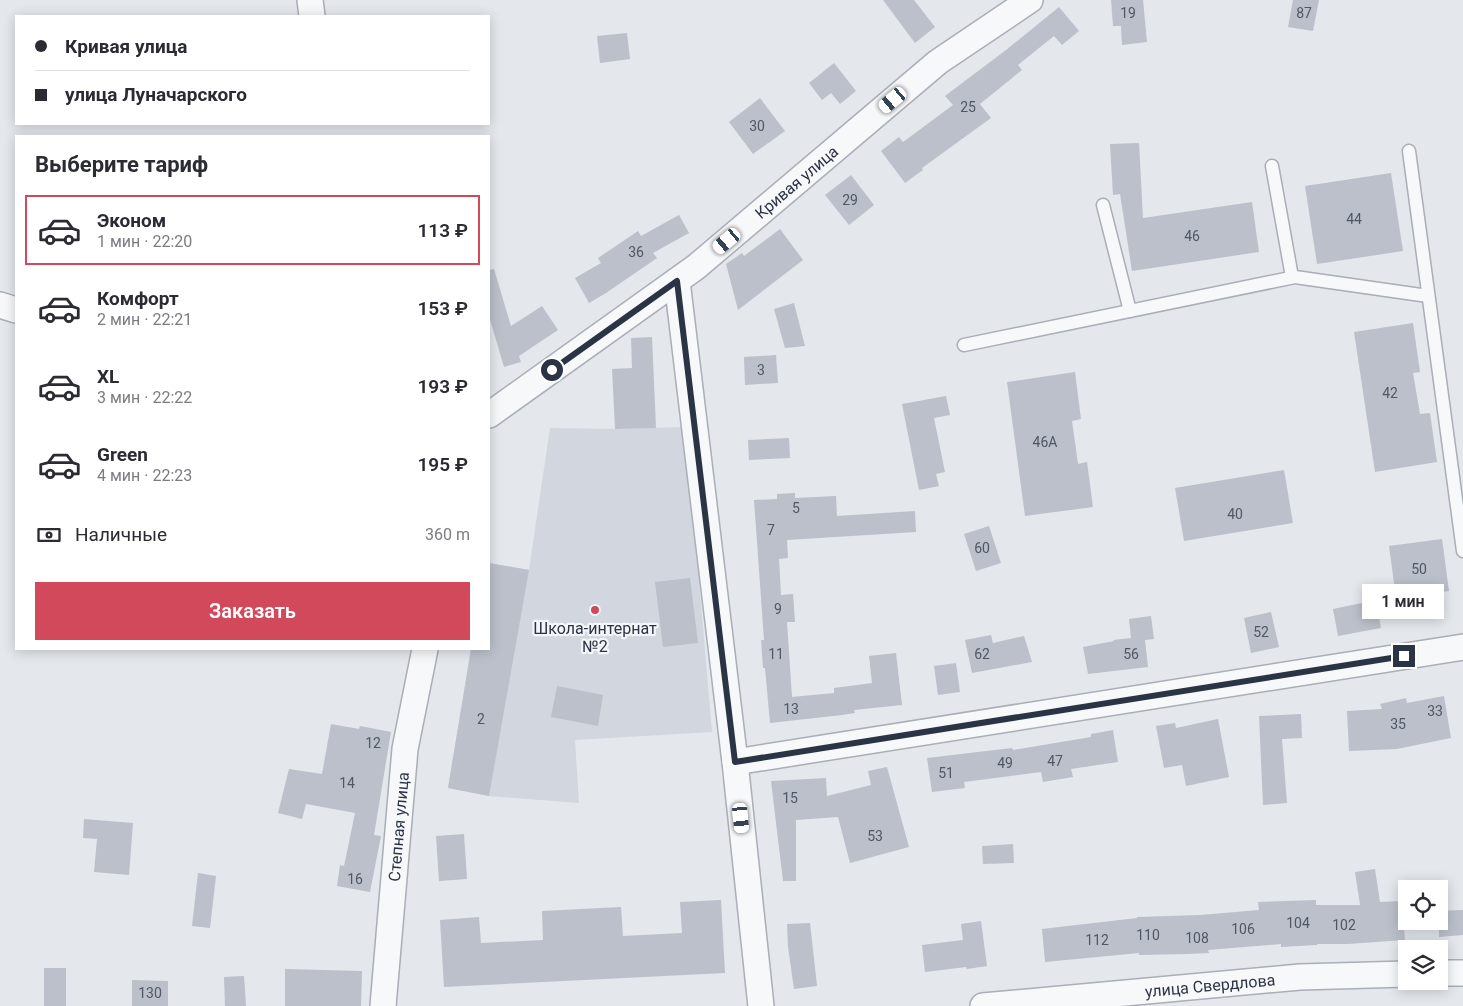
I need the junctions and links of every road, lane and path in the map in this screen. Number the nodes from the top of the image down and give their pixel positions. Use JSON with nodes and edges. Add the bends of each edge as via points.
{"nodes":[{"id":1,"x":310,"y":0,"type":"edge"},
{"id":2,"x":1030,"y":0,"type":"edge"},
{"id":3,"x":312,"y":15,"type":"edge"},
{"id":4,"x":1409,"y":151,"type":"dead end"},
{"id":5,"x":1272,"y":166,"type":"dead end"},
{"id":6,"x":1103,"y":205,"type":"dead end"},
{"id":7,"x":1292,"y":277,"type":"junction"},
{"id":8,"x":677,"y":281,"type":"junction"},
{"id":9,"x":1428,"y":296,"type":"junction"},
{"id":10,"x":0,"y":305,"type":"edge"},
{"id":11,"x":15,"y":310,"type":"edge"},
{"id":12,"x":1130,"y":311,"type":"junction"},
{"id":13,"x":964,"y":345,"type":"dead end"},
{"id":14,"x":490,"y":413,"type":"edge"},
{"id":15,"x":1463,"y":551,"type":"edge"},
{"id":16,"x":1463,"y":647,"type":"edge"},
{"id":17,"x":425,"y":650,"type":"edge"},
{"id":18,"x":735,"y":762,"type":"junction"},
{"id":19,"x":1448,"y":973,"type":"edge"},
{"id":20,"x":1463,"y":973,"type":"edge"},
{"id":21,"x":1398,"y":974,"type":"edge"},
{"id":22,"x":383,"y":1006,"type":"edge"},
{"id":23,"x":760,"y":1006,"type":"edge"},
{"id":24,"x":983,"y":1006,"type":"edge"}],
"edges":[{"from":1,"to":3,"type":"street"},
{"from":2,"to":8,"type":"street","name":"Кривая улица","via":[[938,62]]},
{"from":4,"to":9,"type":"lane"},
{"from":5,"to":7,"type":"lane"},
{"from":6,"to":12,"type":"lane"},
{"from":7,"to":9,"type":"lane"},
{"from":7,"to":12,"type":"lane"},
{"from":8,"to":14,"type":"street","name":"Кривая улица"},
{"from":8,"to":18,"type":"street"},
{"from":9,"to":15,"type":"lane"},
{"from":10,"to":11,"type":"street"},
{"from":12,"to":13,"type":"lane"},
{"from":16,"to":18,"type":"street"},
{"from":17,"to":22,"type":"street","name":"Степная улица","via":[[405,749]]},
{"from":18,"to":23,"type":"street"},
{"from":19,"to":20,"type":"street"},
{"from":21,"to":24,"type":"street","name":"улица Свердлова","via":[[1300,977]]}]}
